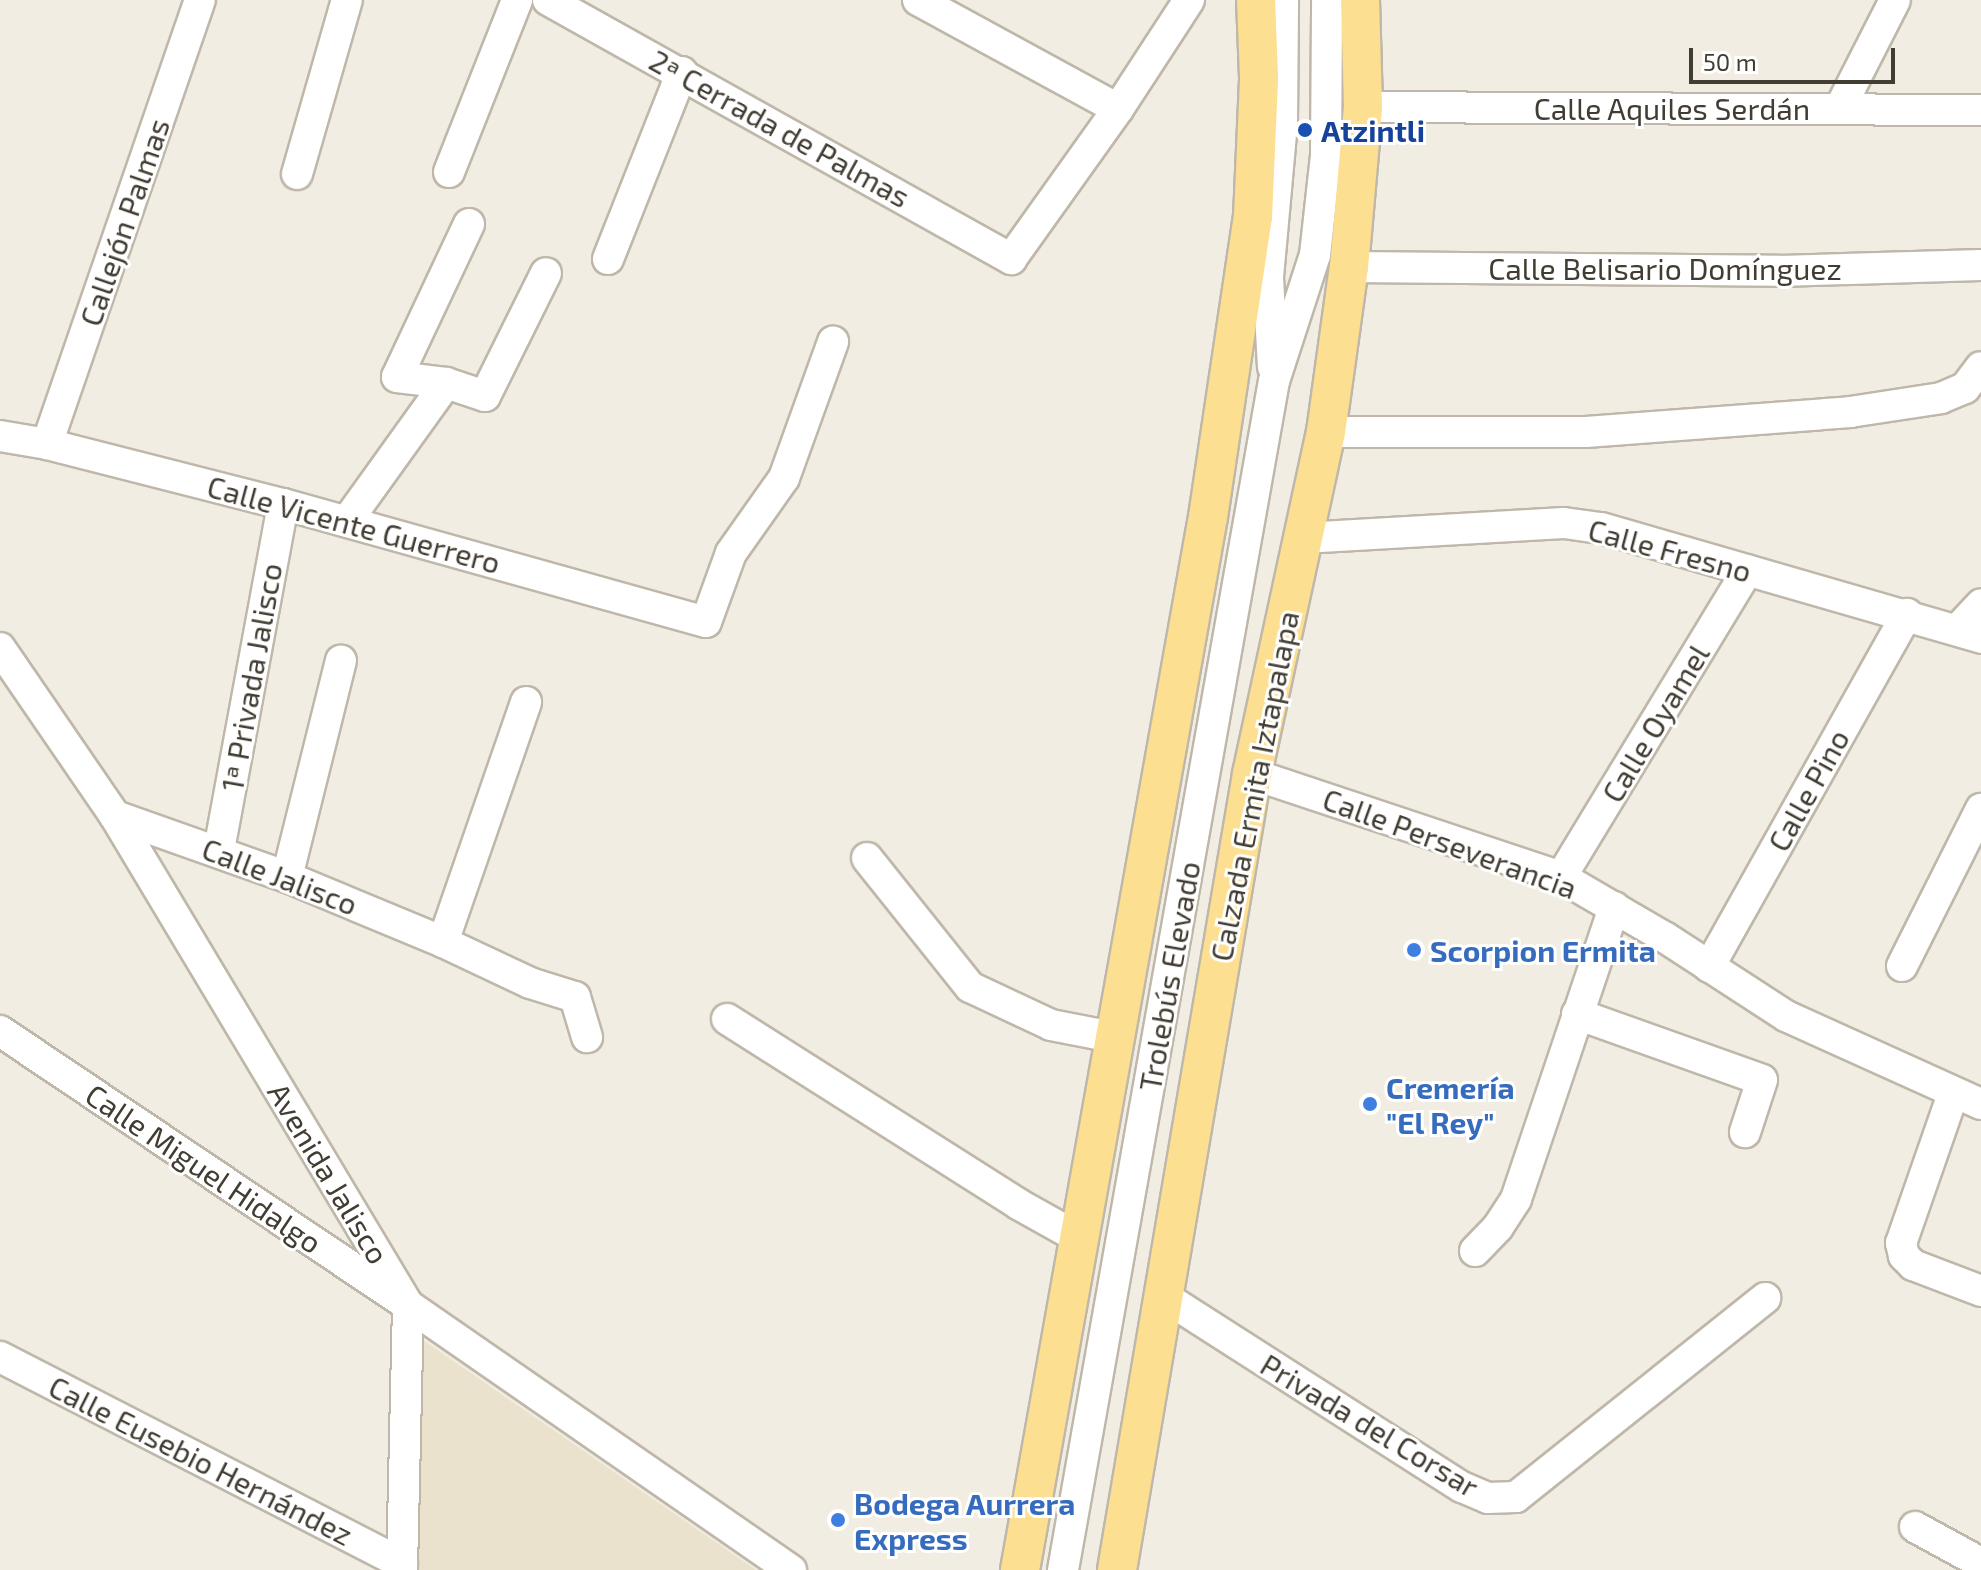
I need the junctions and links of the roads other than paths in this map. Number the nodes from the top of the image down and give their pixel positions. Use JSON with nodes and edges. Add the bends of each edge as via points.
{"nodes":[{"id":1,"x":200,"y":0,"type":"edge"},
{"id":2,"x":347,"y":0,"type":"edge"},
{"id":3,"x":517,"y":0,"type":"edge"},
{"id":4,"x":548,"y":0,"type":"edge"},
{"id":5,"x":918,"y":0,"type":"edge"},
{"id":6,"x":1189,"y":0,"type":"edge"},
{"id":7,"x":1256,"y":0,"type":"edge"},
{"id":8,"x":1283,"y":0,"type":"edge"},
{"id":9,"x":1327,"y":0,"type":"edge"},
{"id":10,"x":1360,"y":0,"type":"edge"},
{"id":11,"x":1895,"y":0,"type":"edge"},
{"id":12,"x":950,"y":7,"type":"edge"},
{"id":13,"x":682,"y":72,"type":"junction"},
{"id":14,"x":1363,"y":107,"type":"junction"},
{"id":15,"x":1840,"y":108,"type":"junction"},
{"id":16,"x":1118,"y":109,"type":"junction"},
{"id":17,"x":1981,"y":110,"type":"edge"},
{"id":18,"x":449,"y":172,"type":"dead end"},
{"id":19,"x":297,"y":174,"type":"dead end"},
{"id":20,"x":469,"y":224,"type":"dead end"},
{"id":21,"x":608,"y":259,"type":"dead end"},
{"id":22,"x":1981,"y":265,"type":"edge"},
{"id":23,"x":1349,"y":267,"type":"junction"},
{"id":24,"x":546,"y":273,"type":"dead end"},
{"id":25,"x":833,"y":342,"type":"dead end"},
{"id":26,"x":1973,"y":378,"type":"edge"},
{"id":27,"x":1274,"y":381,"type":"junction"},
{"id":28,"x":446,"y":383,"type":"junction"},
{"id":29,"x":1326,"y":432,"type":"junction"},
{"id":30,"x":0,"y":436,"type":"edge"},
{"id":31,"x":47,"y":444,"type":"junction"},
{"id":32,"x":283,"y":504,"type":"junction"},
{"id":33,"x":347,"y":521,"type":"junction"},
{"id":34,"x":1303,"y":538,"type":"junction"},
{"id":35,"x":1748,"y":570,"type":"junction"},
{"id":36,"x":1981,"y":604,"type":"edge"},
{"id":37,"x":1907,"y":614,"type":"junction"},
{"id":38,"x":1970,"y":633,"type":"edge"},
{"id":39,"x":0,"y":648,"type":"edge"},
{"id":40,"x":341,"y":661,"type":"dead end"},
{"id":41,"x":526,"y":702,"type":"dead end"},
{"id":42,"x":1252,"y":774,"type":"junction"},
{"id":43,"x":1981,"y":809,"type":"edge"},
{"id":44,"x":115,"y":816,"type":"junction"},
{"id":45,"x":219,"y":850,"type":"junction"},
{"id":46,"x":867,"y":858,"type":"dead end"},
{"id":47,"x":287,"y":877,"type":"junction"},
{"id":48,"x":1561,"y":877,"type":"junction"},
{"id":49,"x":1614,"y":907,"type":"junction"},
{"id":50,"x":443,"y":942,"type":"junction"},
{"id":51,"x":1902,"y":966,"type":"dead end"},
{"id":52,"x":1709,"y":967,"type":"junction"},
{"id":53,"x":1577,"y":1014,"type":"junction"},
{"id":54,"x":727,"y":1019,"type":"dead end"},
{"id":55,"x":0,"y":1031,"type":"edge"},
{"id":56,"x":587,"y":1037,"type":"dead end"},
{"id":57,"x":1118,"y":1038,"type":"junction"},
{"id":58,"x":1953,"y":1094,"type":"junction"},
{"id":59,"x":1981,"y":1104,"type":"edge"},
{"id":60,"x":1745,"y":1132,"type":"dead end"},
{"id":61,"x":1081,"y":1239,"type":"junction"},
{"id":62,"x":1475,"y":1251,"type":"dead end"},
{"id":63,"x":1981,"y":1291,"type":"edge"},
{"id":64,"x":1163,"y":1296,"type":"junction"},
{"id":65,"x":1765,"y":1298,"type":"dead end"},
{"id":66,"x":408,"y":1305,"type":"junction"},
{"id":67,"x":0,"y":1357,"type":"edge"},
{"id":68,"x":1915,"y":1527,"type":"dead end"},
{"id":69,"x":1981,"y":1563,"type":"edge"},
{"id":70,"x":402,"y":1567,"type":"edge"},
{"id":71,"x":791,"y":1570,"type":"edge"},
{"id":72,"x":1020,"y":1570,"type":"edge"},
{"id":73,"x":1063,"y":1570,"type":"edge"},
{"id":74,"x":1117,"y":1570,"type":"edge"}],
"edges":[{"from":1,"to":31,"type":"street","name":"Callejón Palmas"},
{"from":2,"to":19,"type":"street"},
{"from":3,"to":18,"type":"street"},
{"from":4,"to":13,"type":"street","name":"2ª Cerrada de Palmas"},
{"from":5,"to":12,"type":"street"},
{"from":6,"to":16,"type":"street"},
{"from":7,"to":57,"type":"main road","via":[[1259,77],[1253,217],[1203,548]]},
{"from":8,"to":27,"type":"street","name":"Trolebús Elevado","via":[[1282,122],[1268,277]]},
{"from":9,"to":27,"type":"street","name":"Trolebús Elevado","via":[[1326,156],[1315,255]]},
{"from":10,"to":14,"type":"main road","name":"Calzada Ermita Iztapalapa"},
{"from":11,"to":15,"type":"street"},
{"from":12,"to":16,"type":"street"},
{"from":13,"to":16,"type":"street","name":"2ª Cerrada de Palmas","via":[[1011,259]]},
{"from":13,"to":21,"type":"street"},
{"from":14,"to":15,"type":"street","name":"Calle Aquiles Serdán"},
{"from":14,"to":23,"type":"main road","name":"Calzada Ermita Iztapalapa"},
{"from":15,"to":17,"type":"street","name":"Calle Aquiles Serdán"},
{"from":20,"to":28,"type":"street","via":[[397,377]]},
{"from":22,"to":23,"type":"street","name":"Calle Belisario Domínguez","via":[[1780,271]]},
{"from":23,"to":29,"type":"main road","name":"Calzada Ermita Iztapalapa"},
{"from":24,"to":28,"type":"street","via":[[485,396]]},
{"from":25,"to":33,"type":"street","name":"Calle Vicente Guerrero","via":[[784,478],[731,553],[706,622]]},
{"from":26,"to":29,"type":"street","via":[[1941,398],[1850,412],[1586,432]]},
{"from":27,"to":73,"type":"street","name":"Trolebús Elevado"},
{"from":28,"to":33,"type":"street"},
{"from":29,"to":34,"type":"main road","name":"Calzada Ermita Iztapalapa"},
{"from":30,"to":31,"type":"street","name":"Calle Vicente Guerrero"},
{"from":31,"to":32,"type":"street","name":"Calle Vicente Guerrero"},
{"from":32,"to":33,"type":"street","name":"Calle Vicente Guerrero"},
{"from":32,"to":45,"type":"street","name":"1ª Privada Jalisco"},
{"from":34,"to":35,"type":"street","name":"Calle Fresno","via":[[1564,523],[1601,528]]},
{"from":34,"to":42,"type":"main road","name":"Calzada Ermita Iztapalapa"},
{"from":35,"to":37,"type":"street","name":"Calle Fresno"},
{"from":35,"to":48,"type":"street","name":"Calle Oyamel"},
{"from":36,"to":38,"type":"street"},
{"from":37,"to":38,"type":"street","name":"Calle Fresno"},
{"from":37,"to":52,"type":"street","name":"Calle Pino"},
{"from":39,"to":44,"type":"street","name":"Avenida Jalisco"},
{"from":40,"to":47,"type":"street"},
{"from":41,"to":50,"type":"street"},
{"from":42,"to":48,"type":"street","name":"Calle Perseverancia"},
{"from":42,"to":64,"type":"main road","name":"Calzada Ermita Iztapalapa"},
{"from":43,"to":51,"type":"street"},
{"from":44,"to":45,"type":"street","name":"Calle Jalisco"},
{"from":44,"to":66,"type":"street","name":"Avenida Jalisco"},
{"from":45,"to":47,"type":"street","name":"Calle Jalisco"},
{"from":46,"to":57,"type":"street","via":[[970,987],[1051,1025]]},
{"from":47,"to":50,"type":"street","name":"Calle Jalisco"},
{"from":48,"to":49,"type":"street","name":"Calle Perseverancia"},
{"from":49,"to":52,"type":"street","name":"Calle Perseverancia"},
{"from":49,"to":53,"type":"street"},
{"from":50,"to":56,"type":"street","name":"Calle Jalisco","via":[[530,983],[575,997]]},
{"from":52,"to":58,"type":"street","name":"Calle Perseverancia","via":[[1786,1016]]},
{"from":53,"to":60,"type":"street","via":[[1762,1080]]},
{"from":53,"to":62,"type":"street","via":[[1516,1199]]},
{"from":54,"to":61,"type":"street"},
{"from":55,"to":66,"type":"street","name":"Calle Miguel Hidalgo"},
{"from":57,"to":61,"type":"main road"},
{"from":58,"to":59,"type":"street","name":"Calle Perseverancia"},
{"from":58,"to":63,"type":"street","via":[[1901,1243],[1913,1265]]},
{"from":61,"to":72,"type":"main road"},
{"from":64,"to":65,"type":"street","name":"Privada del Corsar","via":[[1462,1487],[1488,1498],[1516,1497]]},
{"from":64,"to":74,"type":"main road","name":"Calzada Ermita Iztapalapa"},
{"from":66,"to":70,"type":"street"},
{"from":66,"to":71,"type":"street","name":"Avenida Jalisco"},
{"from":67,"to":70,"type":"street","name":"Calle Eusebio Hernández"},
{"from":68,"to":69,"type":"street"}]}
